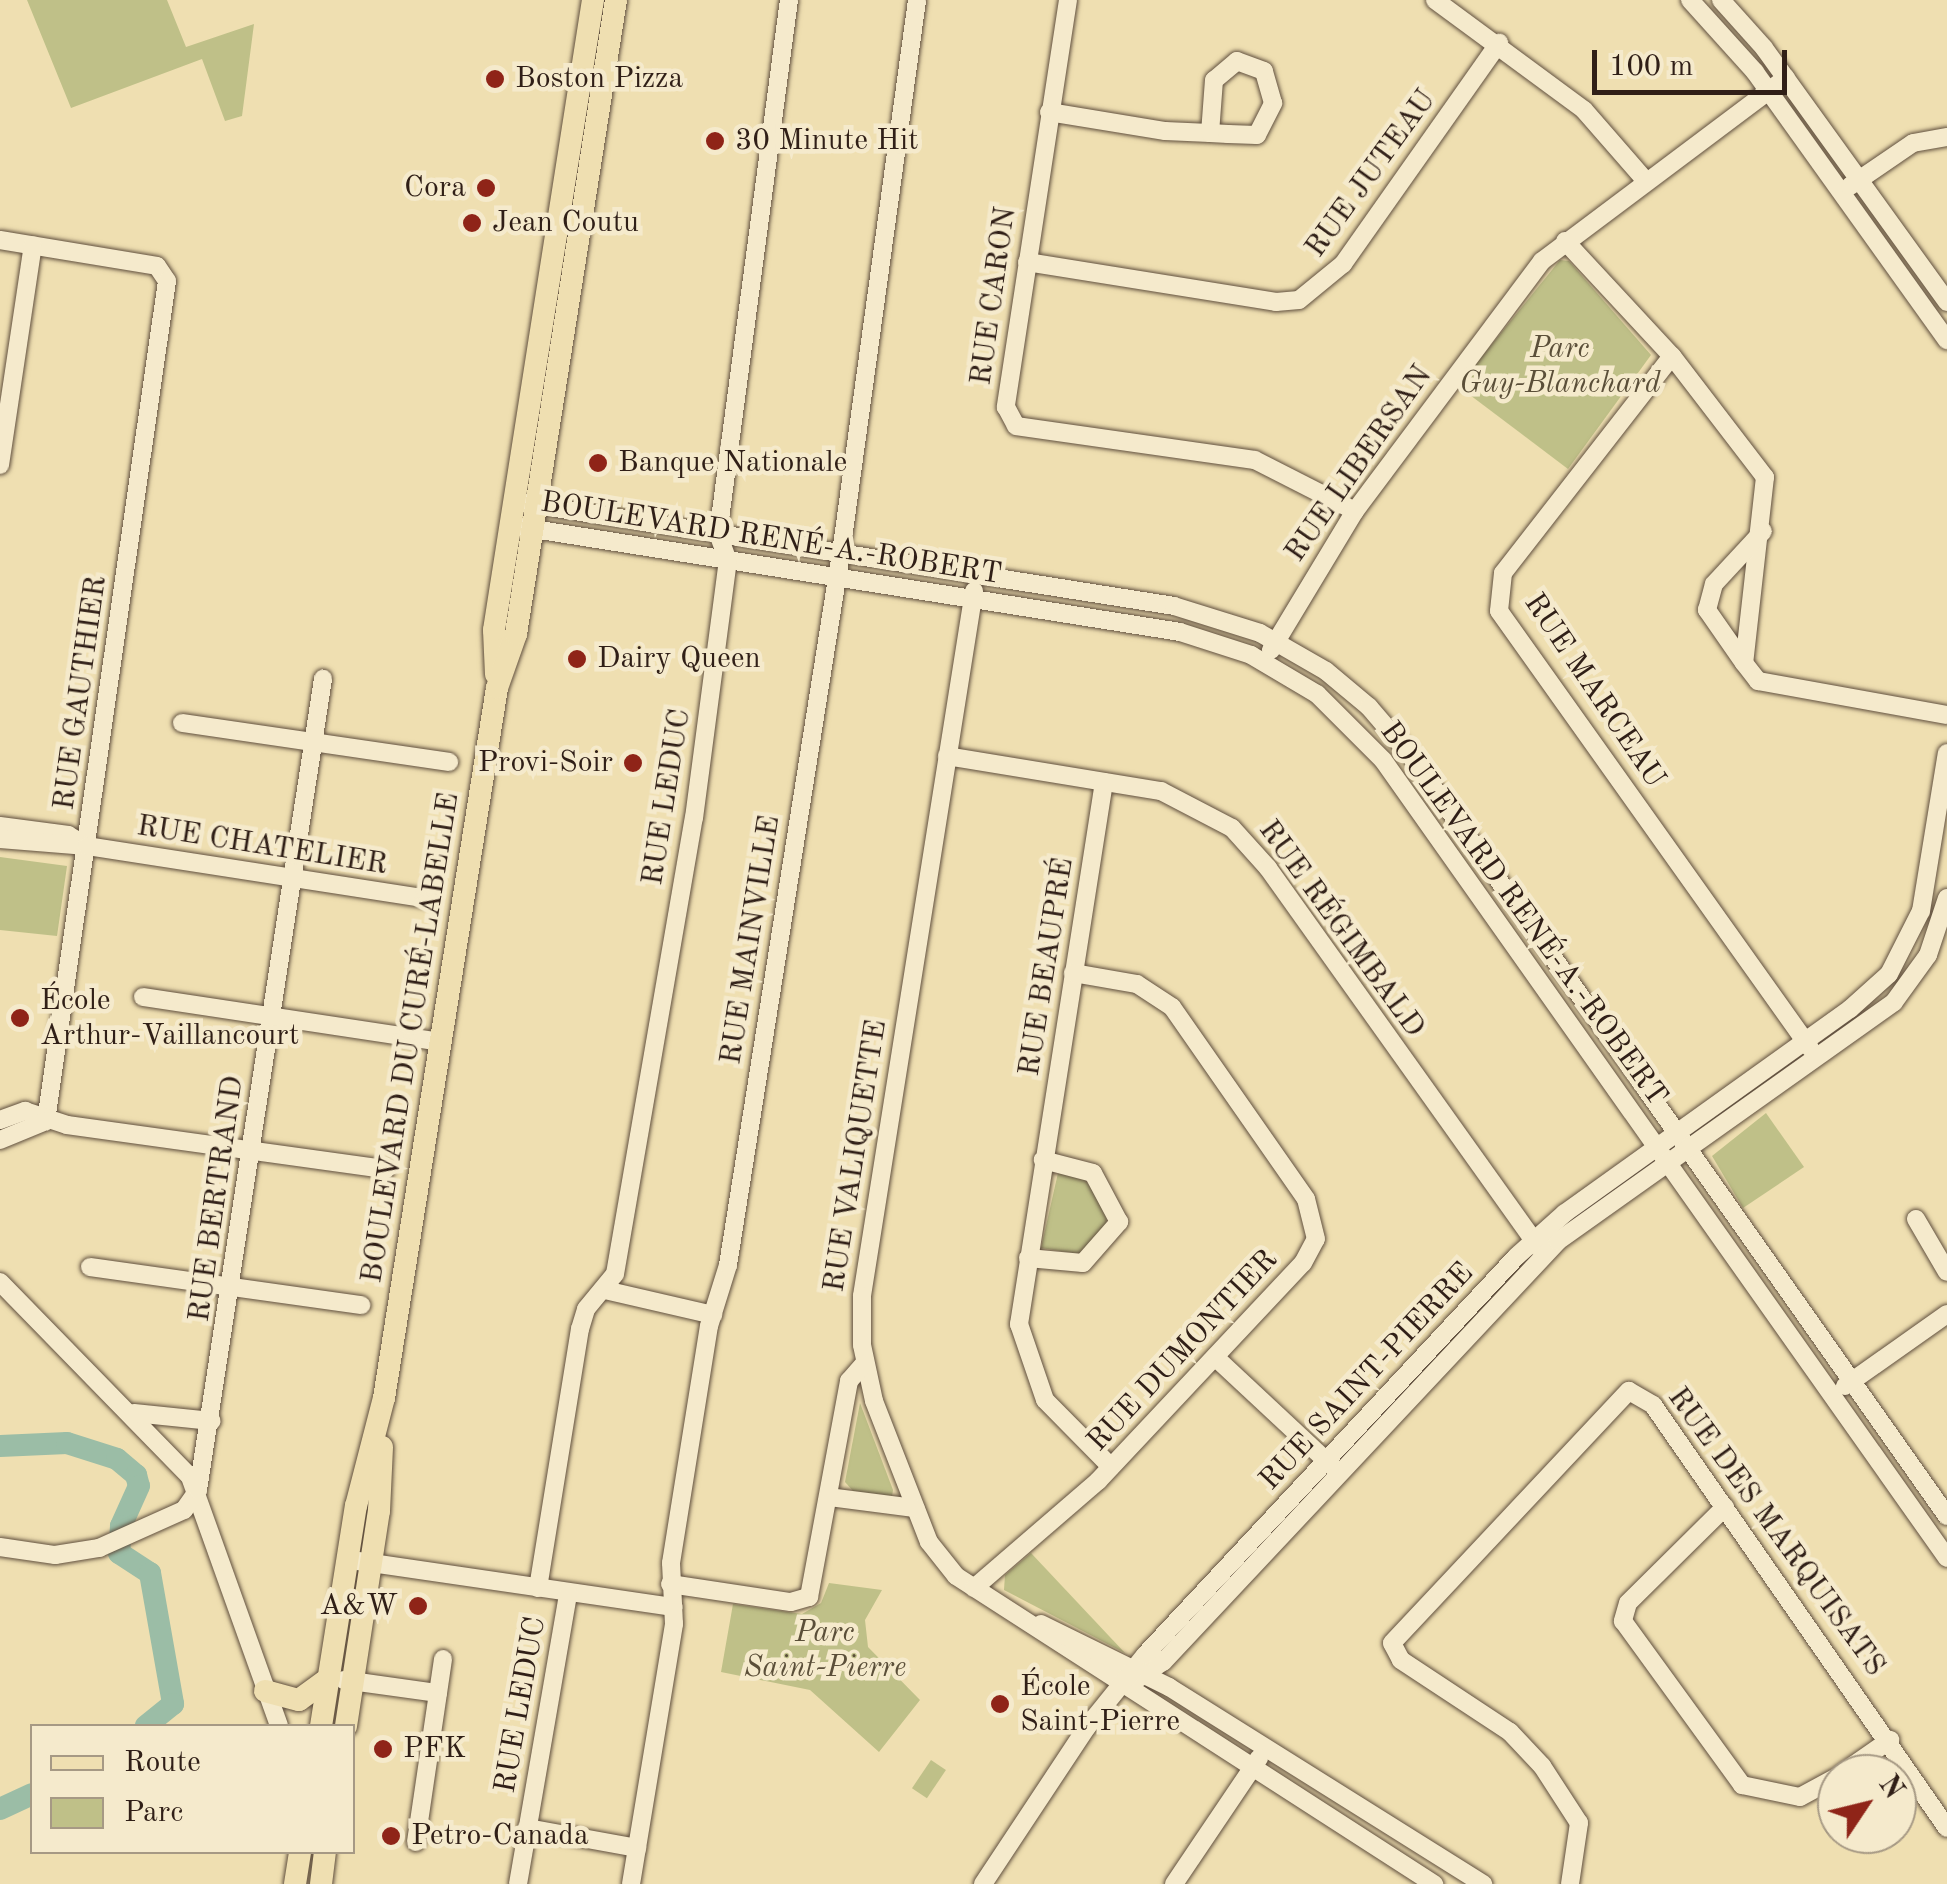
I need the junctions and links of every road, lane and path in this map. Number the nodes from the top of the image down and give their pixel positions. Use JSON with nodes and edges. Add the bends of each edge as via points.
{"nodes":[{"id":1,"x":593,"y":0,"type":"edge"},
{"id":2,"x":616,"y":0,"type":"edge"},
{"id":3,"x":789,"y":0,"type":"edge"},
{"id":4,"x":917,"y":0,"type":"edge"},
{"id":5,"x":1068,"y":0,"type":"edge"},
{"id":6,"x":1434,"y":0,"type":"edge"},
{"id":7,"x":1721,"y":0,"type":"edge"},
{"id":8,"x":1696,"y":2,"type":"edge"},
{"id":9,"x":1499,"y":42,"type":"junction"},
{"id":10,"x":1786,"y":78,"type":"junction"},
{"id":11,"x":1768,"y":92,"type":"junction"},
{"id":12,"x":1049,"y":112,"type":"junction"},
{"id":13,"x":1210,"y":133,"type":"junction"},
{"id":14,"x":1947,"y":137,"type":"edge"},
{"id":15,"x":1859,"y":180,"type":"junction"},
{"id":16,"x":1646,"y":181,"type":"junction"},
{"id":17,"x":1841,"y":192,"type":"junction"},
{"id":18,"x":0,"y":240,"type":"edge"},
{"id":19,"x":1564,"y":240,"type":"junction"},
{"id":20,"x":32,"y":245,"type":"junction"},
{"id":21,"x":1027,"y":262,"type":"junction"},
{"id":22,"x":1947,"y":302,"type":"edge"},
{"id":23,"x":1947,"y":340,"type":"edge"},
{"id":24,"x":1672,"y":356,"type":"junction"},
{"id":25,"x":0,"y":465,"type":"edge"},
{"id":26,"x":525,"y":504,"type":"junction"},
{"id":27,"x":1354,"y":511,"type":"junction"},
{"id":28,"x":521,"y":528,"type":"junction"},
{"id":29,"x":1763,"y":530,"type":"junction"},
{"id":30,"x":718,"y":534,"type":"junction"},
{"id":31,"x":842,"y":554,"type":"junction"},
{"id":32,"x":728,"y":561,"type":"junction"},
{"id":33,"x":977,"y":576,"type":"junction"},
{"id":34,"x":837,"y":578,"type":"junction"},
{"id":35,"x":972,"y":599,"type":"junction"},
{"id":36,"x":1276,"y":640,"type":"junction"},
{"id":37,"x":1265,"y":662,"type":"junction"},
{"id":38,"x":1744,"y":663,"type":"junction"},
{"id":39,"x":323,"y":678,"type":"dead end"},
{"id":40,"x":1947,"y":715,"type":"edge"},
{"id":41,"x":182,"y":723,"type":"dead end"},
{"id":42,"x":311,"y":742,"type":"junction"},
{"id":43,"x":1947,"y":753,"type":"edge"},
{"id":44,"x":947,"y":756,"type":"junction"},
{"id":45,"x":450,"y":762,"type":"dead end"},
{"id":46,"x":1104,"y":782,"type":"junction"},
{"id":47,"x":0,"y":826,"type":"edge"},
{"id":48,"x":0,"y":839,"type":"edge"},
{"id":49,"x":87,"y":846,"type":"junction"},
{"id":50,"x":291,"y":879,"type":"junction"},
{"id":51,"x":428,"y":898,"type":"dead end"},
{"id":52,"x":1947,"y":898,"type":"edge"},
{"id":53,"x":1073,"y":973,"type":"junction"},
{"id":54,"x":143,"y":997,"type":"dead end"},
{"id":55,"x":272,"y":1015,"type":"junction"},
{"id":56,"x":440,"y":1042,"type":"junction"},
{"id":57,"x":1805,"y":1042,"type":"junction"},
{"id":58,"x":1818,"y":1060,"type":"junction"},
{"id":59,"x":0,"y":1120,"type":"edge"},
{"id":60,"x":46,"y":1121,"type":"junction"},
{"id":61,"x":1676,"y":1132,"type":"junction"},
{"id":62,"x":0,"y":1140,"type":"edge"},
{"id":63,"x":1688,"y":1150,"type":"junction"},
{"id":64,"x":252,"y":1152,"type":"junction"},
{"id":65,"x":1662,"y":1154,"type":"junction"},
{"id":66,"x":1043,"y":1160,"type":"junction"},
{"id":67,"x":386,"y":1170,"type":"dead end"},
{"id":68,"x":1916,"y":1219,"type":"dead end"},
{"id":69,"x":1539,"y":1248,"type":"junction"},
{"id":70,"x":1028,"y":1258,"type":"junction"},
{"id":71,"x":90,"y":1266,"type":"dead end"},
{"id":72,"x":1947,"y":1272,"type":"edge"},
{"id":73,"x":0,"y":1282,"type":"edge"},
{"id":74,"x":232,"y":1286,"type":"junction"},
{"id":75,"x":604,"y":1290,"type":"junction"},
{"id":76,"x":361,"y":1305,"type":"dead end"},
{"id":77,"x":1947,"y":1314,"type":"edge"},
{"id":78,"x":712,"y":1315,"type":"junction"},
{"id":79,"x":1214,"y":1357,"type":"junction"},
{"id":80,"x":864,"y":1364,"type":"junction"},
{"id":81,"x":1852,"y":1381,"type":"junction"},
{"id":82,"x":1832,"y":1395,"type":"junction"},
{"id":83,"x":384,"y":1398,"type":"junction"},
{"id":84,"x":134,"y":1413,"type":"junction"},
{"id":85,"x":212,"y":1422,"type":"junction"},
{"id":86,"x":1111,"y":1467,"type":"junction"},
{"id":87,"x":1333,"y":1467,"type":"junction"},
{"id":88,"x":198,"y":1490,"type":"junction"},
{"id":89,"x":829,"y":1497,"type":"junction"},
{"id":90,"x":1725,"y":1507,"type":"junction"},
{"id":91,"x":915,"y":1508,"type":"junction"},
{"id":92,"x":1947,"y":1516,"type":"edge"},
{"id":93,"x":0,"y":1547,"type":"edge"},
{"id":94,"x":1947,"y":1558,"type":"edge"},
{"id":95,"x":347,"y":1560,"type":"junction"},
{"id":96,"x":371,"y":1564,"type":"junction"},
{"id":97,"x":670,"y":1584,"type":"junction"},
{"id":98,"x":538,"y":1588,"type":"junction"},
{"id":99,"x":974,"y":1588,"type":"junction"},
{"id":100,"x":568,"y":1594,"type":"junction"},
{"id":101,"x":674,"y":1607,"type":"junction"},
{"id":102,"x":1013,"y":1612,"type":"junction"},
{"id":103,"x":443,"y":1659,"type":"dead end"},
{"id":104,"x":1140,"y":1672,"type":"junction"},
{"id":105,"x":329,"y":1678,"type":"junction"},
{"id":106,"x":353,"y":1681,"type":"junction"},
{"id":107,"x":1125,"y":1687,"type":"junction"},
{"id":108,"x":265,"y":1691,"type":"junction"},
{"id":109,"x":438,"y":1693,"type":"junction"},
{"id":110,"x":278,"y":1724,"type":"edge"},
{"id":111,"x":321,"y":1724,"type":"edge"},
{"id":112,"x":346,"y":1724,"type":"edge"},
{"id":113,"x":1890,"y":1740,"type":"junction"},
{"id":114,"x":1265,"y":1749,"type":"junction"},
{"id":115,"x":1870,"y":1754,"type":"edge"},
{"id":116,"x":1254,"y":1767,"type":"junction"},
{"id":117,"x":1817,"y":1788,"type":"edge"},
{"id":118,"x":527,"y":1828,"type":"junction"},
{"id":119,"x":1947,"y":1828,"type":"edge"},
{"id":120,"x":416,"y":1842,"type":"dead end"},
{"id":121,"x":638,"y":1848,"type":"junction"},
{"id":122,"x":300,"y":1854,"type":"edge"},
{"id":123,"x":314,"y":1854,"type":"edge"},
{"id":124,"x":325,"y":1854,"type":"edge"},
{"id":125,"x":1455,"y":1879,"type":"edge"},
{"id":126,"x":296,"y":1881,"type":"edge"},
{"id":127,"x":321,"y":1883,"type":"edge"},
{"id":128,"x":518,"y":1884,"type":"edge"},
{"id":129,"x":631,"y":1884,"type":"edge"},
{"id":130,"x":983,"y":1884,"type":"edge"},
{"id":131,"x":1174,"y":1884,"type":"edge"},
{"id":132,"x":1434,"y":1884,"type":"edge"},
{"id":133,"x":1483,"y":1884,"type":"edge"},
{"id":134,"x":1570,"y":1884,"type":"edge"}],
"edges":[{"from":1,"to":26,"type":"main road","name":"BOULEVARD DU CURÉ-LABELLE"},
{"from":2,"to":26,"type":"main road","name":"BOULEVARD DU CURÉ-LABELLE"},
{"from":3,"to":30,"type":"street","name":"RUE LEDUC"},
{"from":4,"to":31,"type":"street","name":"RUE MAINVILLE"},
{"from":5,"to":12,"type":"street","name":"RUE CARON"},
{"from":6,"to":9,"type":"street"},
{"from":7,"to":10,"type":"street"},
{"from":8,"to":11,"type":"street"},
{"from":9,"to":16,"type":"street","via":[[1584,110]]},
{"from":9,"to":21,"type":"street","name":"RUE JUTEAU","via":[[1343,264],[1298,300],[1276,302]]},
{"from":10,"to":11,"type":"street","name":"RUE LIBERSAN"},
{"from":10,"to":15,"type":"street"},
{"from":11,"to":16,"type":"street","name":"RUE LIBERSAN"},
{"from":11,"to":17,"type":"street"},
{"from":12,"to":13,"type":"street"},
{"from":12,"to":21,"type":"street","name":"RUE CARON"},
{"from":13,"to":13,"type":"street","via":[[1214,80],[1238,61],[1264,71],[1273,103],[1258,135]]},
{"from":14,"to":15,"type":"street","via":[[1913,143]]},
{"from":15,"to":17,"type":"street"},
{"from":15,"to":22,"type":"street"},
{"from":16,"to":19,"type":"street","name":"RUE LIBERSAN"},
{"from":17,"to":23,"type":"street"},
{"from":18,"to":20,"type":"street"},
{"from":19,"to":24,"type":"street"},
{"from":19,"to":27,"type":"street","name":"RUE LIBERSAN"},
{"from":20,"to":25,"type":"street"},
{"from":20,"to":49,"type":"street","name":"RUE GAUTHIER","via":[[166,273]]},
{"from":21,"to":27,"type":"street","name":"RUE CARON","via":[[1006,407],[1016,426],[1255,460]]},
{"from":24,"to":29,"type":"street","via":[[1764,476]]},
{"from":24,"to":57,"type":"street","name":"RUE MARCEAU","via":[[1503,573],[1500,610]]},
{"from":26,"to":28,"type":"main road","name":"BOULEVARD DU CURÉ-LABELLE"},
{"from":26,"to":30,"type":"street","name":"BOULEVARD RENÉ-A.-ROBERT"},
{"from":27,"to":36,"type":"street","name":"RUE LIBERSAN"},
{"from":28,"to":32,"type":"street","name":"BOULEVARD RENÉ-A.-ROBERT"},
{"from":28,"to":56,"type":"main road","name":"BOULEVARD DU CURÉ-LABELLE","via":[[516,634],[496,688]]},
{"from":29,"to":38,"type":"street"},
{"from":29,"to":38,"type":"street","via":[[1714,584],[1707,610]]},
{"from":30,"to":31,"type":"street","name":"BOULEVARD RENÉ-A.-ROBERT"},
{"from":30,"to":32,"type":"street","name":"RUE LEDUC"},
{"from":31,"to":33,"type":"street","name":"BOULEVARD RENÉ-A.-ROBERT"},
{"from":31,"to":34,"type":"street","name":"RUE MAINVILLE"},
{"from":32,"to":34,"type":"street","name":"BOULEVARD RENÉ-A.-ROBERT"},
{"from":32,"to":75,"type":"street","name":"RUE LEDUC","via":[[694,818],[614,1274]]},
{"from":33,"to":35,"type":"street","name":"RUE VALIQUETTE"},
{"from":33,"to":36,"type":"street","name":"BOULEVARD RENÉ-A.-ROBERT","via":[[1188,609]]},
{"from":34,"to":35,"type":"street","name":"BOULEVARD RENÉ-A.-ROBERT"},
{"from":34,"to":78,"type":"street","name":"RUE MAINVILLE","via":[[728,1264]]},
{"from":35,"to":37,"type":"street","name":"BOULEVARD RENÉ-A.-ROBERT","via":[[1194,635]]},
{"from":35,"to":44,"type":"street","name":"RUE VALIQUETTE"},
{"from":36,"to":37,"type":"street","name":"RUE LIBERSAN"},
{"from":36,"to":61,"type":"street","name":"BOULEVARD RENÉ-A.-ROBERT","via":[[1333,676],[1394,735]]},
{"from":37,"to":65,"type":"street","name":"BOULEVARD RENÉ-A.-ROBERT","via":[[1316,694],[1377,752]]},
{"from":38,"to":40,"type":"street","via":[[1758,681]]},
{"from":39,"to":42,"type":"street","name":"RUE BERTRAND"},
{"from":41,"to":42,"type":"street"},
{"from":42,"to":45,"type":"street"},
{"from":42,"to":50,"type":"street","name":"RUE BERTRAND"},
{"from":43,"to":57,"type":"street","name":"RUE SAINT-PIERRE","via":[[1925,891],[1909,944],[1872,992]]},
{"from":44,"to":46,"type":"street","name":"RUE RÉGIMBALD"},
{"from":44,"to":80,"type":"street","name":"RUE VALIQUETTE","via":[[862,1296]]},
{"from":46,"to":53,"type":"street","name":"RUE BEAUPRÉ"},
{"from":46,"to":69,"type":"street","name":"RUE RÉGIMBALD","via":[[1186,799],[1240,834]]},
{"from":47,"to":49,"type":"street","via":[[68,835]]},
{"from":48,"to":49,"type":"street"},
{"from":49,"to":50,"type":"street","name":"RUE CHATELIER"},
{"from":49,"to":60,"type":"street","name":"RUE GAUTHIER"},
{"from":50,"to":51,"type":"street","name":"RUE CHATELIER"},
{"from":50,"to":55,"type":"street","name":"RUE BERTRAND"},
{"from":52,"to":58,"type":"street","name":"RUE SAINT-PIERRE","via":[[1933,944],[1909,985]]},
{"from":53,"to":66,"type":"street","name":"RUE BEAUPRÉ"},
{"from":53,"to":79,"type":"street","name":"RUE DUMONTIER","via":[[1136,984],[1168,1003],[1313,1212],[1316,1239],[1308,1258]]},
{"from":54,"to":55,"type":"street"},
{"from":55,"to":56,"type":"street"},
{"from":55,"to":64,"type":"street","name":"RUE BERTRAND"},
{"from":56,"to":83,"type":"main road","name":"BOULEVARD DU CURÉ-LABELLE"},
{"from":57,"to":58,"type":"street","name":"RUE MARCEAU"},
{"from":57,"to":61,"type":"street","name":"RUE SAINT-PIERRE"},
{"from":58,"to":63,"type":"street","name":"RUE SAINT-PIERRE"},
{"from":59,"to":60,"type":"street","via":[[25,1111]]},
{"from":60,"to":62,"type":"street"},
{"from":60,"to":64,"type":"street"},
{"from":61,"to":63,"type":"street","name":"BOULEVARD RENÉ-A.-ROBERT"},
{"from":61,"to":65,"type":"street","name":"RUE SAINT-PIERRE"},
{"from":63,"to":65,"type":"street","name":"RUE SAINT-PIERRE"},
{"from":63,"to":81,"type":"street","name":"BOULEVARD RENÉ-A.-ROBERT"},
{"from":64,"to":67,"type":"street"},
{"from":64,"to":74,"type":"street","name":"RUE BERTRAND"},
{"from":65,"to":69,"type":"street","name":"RUE SAINT-PIERRE"},
{"from":65,"to":82,"type":"street","name":"BOULEVARD RENÉ-A.-ROBERT"},
{"from":66,"to":70,"type":"street","name":"RUE BEAUPRÉ"},
{"from":66,"to":70,"type":"street","via":[[1090,1170],[1119,1222],[1083,1263]]},
{"from":68,"to":72,"type":"street"},
{"from":69,"to":87,"type":"street","name":"RUE SAINT-PIERRE"},
{"from":70,"to":86,"type":"street","name":"RUE BEAUPRÉ","via":[[1020,1333],[1038,1388]]},
{"from":71,"to":74,"type":"street"},
{"from":73,"to":84,"type":"street"},
{"from":74,"to":76,"type":"street"},
{"from":74,"to":85,"type":"street","name":"RUE BERTRAND"},
{"from":75,"to":78,"type":"street"},
{"from":75,"to":98,"type":"street","name":"RUE LEDUC","via":[[586,1309],[580,1329]]},
{"from":77,"to":81,"type":"street"},
{"from":78,"to":97,"type":"street","name":"RUE MAINVILLE"},
{"from":79,"to":86,"type":"street","name":"RUE DUMONTIER"},
{"from":79,"to":87,"type":"street"},
{"from":80,"to":89,"type":"street","name":"RUE VALIQUETTE","via":[[850,1382]]},
{"from":80,"to":91,"type":"street"},
{"from":81,"to":82,"type":"street"},
{"from":81,"to":92,"type":"street","name":"BOULEVARD RENÉ-A.-ROBERT"},
{"from":82,"to":94,"type":"street","name":"BOULEVARD RENÉ-A.-ROBERT"},
{"from":83,"to":95,"type":"main road","name":"BOULEVARD DU CURÉ-LABELLE"},
{"from":83,"to":96,"type":"main road","name":"BOULEVARD DU CURÉ-LABELLE"},
{"from":84,"to":85,"type":"street"},
{"from":84,"to":88,"type":"street"},
{"from":85,"to":88,"type":"street","name":"RUE BERTRAND"},
{"from":86,"to":99,"type":"street","name":"RUE DUMONTIER"},
{"from":87,"to":104,"type":"street","name":"RUE SAINT-PIERRE"},
{"from":88,"to":93,"type":"street","via":[[184,1510],[110,1544],[64,1554]]},
{"from":88,"to":108,"type":"street"},
{"from":89,"to":91,"type":"street"},
{"from":89,"to":97,"type":"street","name":"RUE VALIQUETTE","via":[[816,1580],[806,1599]]},
{"from":90,"to":113,"type":"street","name":"RUE DES MARQUISATS"},
{"from":90,"to":117,"type":"street","via":[[1628,1603],[1624,1621],[1742,1786],[1800,1797]]},
{"from":90,"to":134,"type":"street","name":"RUE DES MARQUISATS","via":[[1648,1399],[1624,1392],[1393,1639],[1392,1650],[1406,1664],[1522,1743],[1573,1809],[1580,1834]]},
{"from":91,"to":99,"type":"street","via":[[936,1555]]},
{"from":95,"to":96,"type":"street"},
{"from":95,"to":105,"type":"main road","name":"BOULEVARD DU CURÉ-LABELLE"},
{"from":96,"to":98,"type":"street"},
{"from":96,"to":106,"type":"main road","name":"BOULEVARD DU CURÉ-LABELLE"},
{"from":97,"to":101,"type":"street","name":"RUE MAINVILLE"},
{"from":98,"to":100,"type":"street"},
{"from":99,"to":102,"type":"street"},
{"from":100,"to":101,"type":"street"},
{"from":100,"to":118,"type":"street","name":"RUE LEDUC"},
{"from":101,"to":121,"type":"street","name":"RUE MAINVILLE"},
{"from":102,"to":104,"type":"street"},
{"from":102,"to":107,"type":"street"},
{"from":103,"to":109,"type":"street"},
{"from":104,"to":107,"type":"street","name":"RUE SAINT-PIERRE"},
{"from":104,"to":114,"type":"street"},
{"from":105,"to":106,"type":"street"},
{"from":105,"to":108,"type":"main road","via":[[299,1700]]},
{"from":105,"to":111,"type":"main road","name":"BOULEVARD DU CURÉ-LABELLE"},
{"from":106,"to":109,"type":"street"},
{"from":106,"to":112,"type":"main road","name":"BOULEVARD DU CURÉ-LABELLE"},
{"from":107,"to":116,"type":"street"},
{"from":107,"to":130,"type":"street","name":"RUE SAINT-PIERRE","via":[[1087,1727]]},
{"from":108,"to":110,"type":"street"},
{"from":109,"to":120,"type":"street"},
{"from":113,"to":115,"type":"street"},
{"from":113,"to":119,"type":"street","name":"RUE DES MARQUISATS"},
{"from":114,"to":116,"type":"street"},
{"from":114,"to":125,"type":"street"},
{"from":116,"to":131,"type":"street"},
{"from":116,"to":132,"type":"street"},
{"from":118,"to":121,"type":"street"},
{"from":118,"to":128,"type":"street","name":"RUE LEDUC"},
{"from":121,"to":129,"type":"street","name":"RUE MAINVILLE"},
{"from":122,"to":126,"type":"main road"},
{"from":123,"to":127,"type":"street"},
{"from":124,"to":127,"type":"main road"},
{"from":125,"to":133,"type":"street"},
{"from":126,"to":127,"type":"street"}]}
